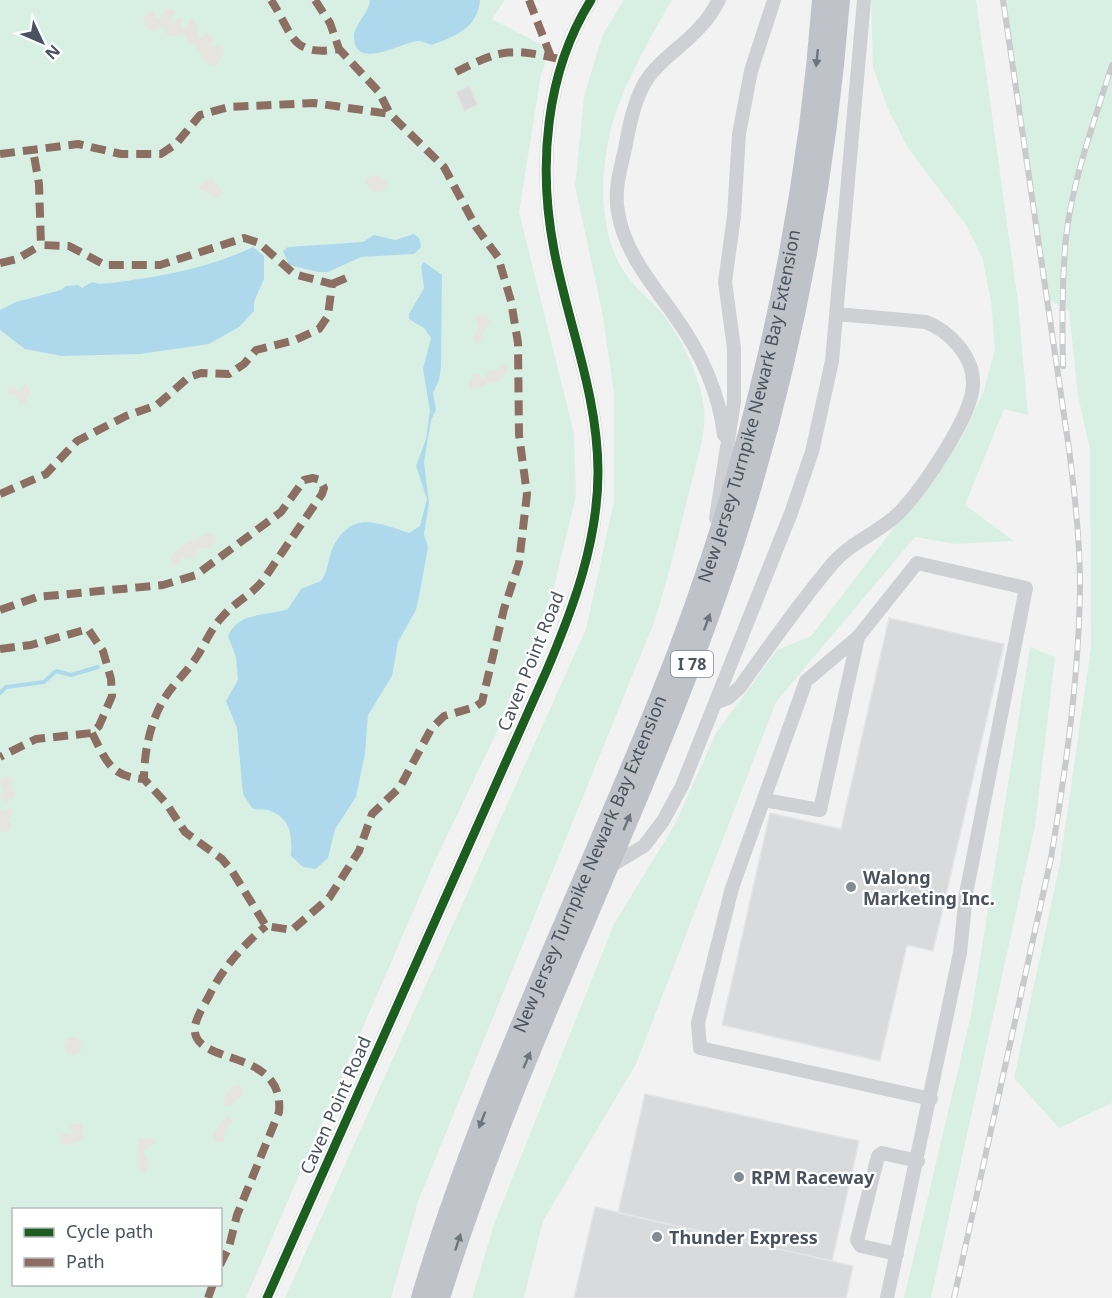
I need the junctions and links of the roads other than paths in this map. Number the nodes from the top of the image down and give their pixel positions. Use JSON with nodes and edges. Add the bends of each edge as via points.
{"nodes":[{"id":1,"x":591,"y":0,"type":"edge"},
{"id":2,"x":719,"y":0,"type":"edge"},
{"id":3,"x":774,"y":0,"type":"edge"},
{"id":4,"x":822,"y":0,"type":"edge"},
{"id":5,"x":840,"y":0,"type":"edge"},
{"id":6,"x":864,"y":0,"type":"edge"},
{"id":7,"x":837,"y":314,"type":"junction"},
{"id":8,"x":725,"y":448,"type":"junction"},
{"id":9,"x":711,"y":557,"type":"junction"},
{"id":10,"x":858,"y":637,"type":"junction"},
{"id":11,"x":715,"y":703,"type":"junction"},
{"id":12,"x":764,"y":800,"type":"junction"},
{"id":13,"x":607,"y":868,"type":"junction"},
{"id":14,"x":931,"y":1099,"type":"junction"},
{"id":15,"x":918,"y":1161,"type":"junction"},
{"id":16,"x":897,"y":1254,"type":"junction"},
{"id":17,"x":267,"y":1298,"type":"edge"},
{"id":18,"x":422,"y":1298,"type":"edge"},
{"id":19,"x":440,"y":1298,"type":"edge"},
{"id":20,"x":887,"y":1298,"type":"edge"}],
"edges":[{"from":1,"to":17,"type":"street","name":"Caven Point Road","via":[[564,60],[551,105],[546,156],[554,251],[595,426],[595,516],[584,568],[546,672]]},
{"from":2,"to":8,"type":"street","via":[[702,26],[645,82],[634,108],[617,193],[624,237],[705,366],[722,419]]},
{"from":3,"to":8,"type":"street","via":[[751,71],[740,134],[725,282],[734,348],[734,402]]},
{"from":4,"to":9,"type":"highway","name":"New Jersey Turnpike Newark Bay Extension","number":"I 78","one_way":true,"via":[[805,156],[781,290],[752,416]]},
{"from":13,"to":5,"type":"highway","name":"New Jersey Turnpike Newark Bay Extension","number":"I 78","one_way":true,"via":[[706,624],[767,429],[795,315],[816,201]]},
{"from":6,"to":7,"type":"street"},
{"from":7,"to":11,"type":"street","via":[[832,361],[812,452]]},
{"from":7,"to":11,"type":"street","via":[[926,322],[939,327],[956,341],[969,368],[973,383],[968,406],[929,475],[898,514],[835,561],[740,687]]},
{"from":8,"to":9,"type":"street"},
{"from":9,"to":18,"type":"highway","name":"New Jersey Turnpike Newark Bay Extension","number":"I 78","one_way":true,"via":[[660,697],[483,1118]]},
{"from":10,"to":12,"type":"street","via":[[806,681]]},
{"from":10,"to":12,"type":"street","via":[[820,810]]},
{"from":10,"to":14,"type":"street","via":[[916,563],[1026,588],[966,894],[960,953]]},
{"from":11,"to":13,"type":"street","via":[[682,786],[663,821],[644,846]]},
{"from":12,"to":14,"type":"street","via":[[732,888],[713,959],[698,1023],[700,1048]]},
{"from":19,"to":13,"type":"highway","name":"New Jersey Turnpike Newark Bay Extension","number":"I 78","one_way":true,"via":[[495,1137]]},
{"from":14,"to":15,"type":"street"},
{"from":15,"to":16,"type":"street"},
{"from":15,"to":16,"type":"street","via":[[882,1153],[878,1156],[857,1240],[861,1246]]},
{"from":16,"to":20,"type":"street"}]}
